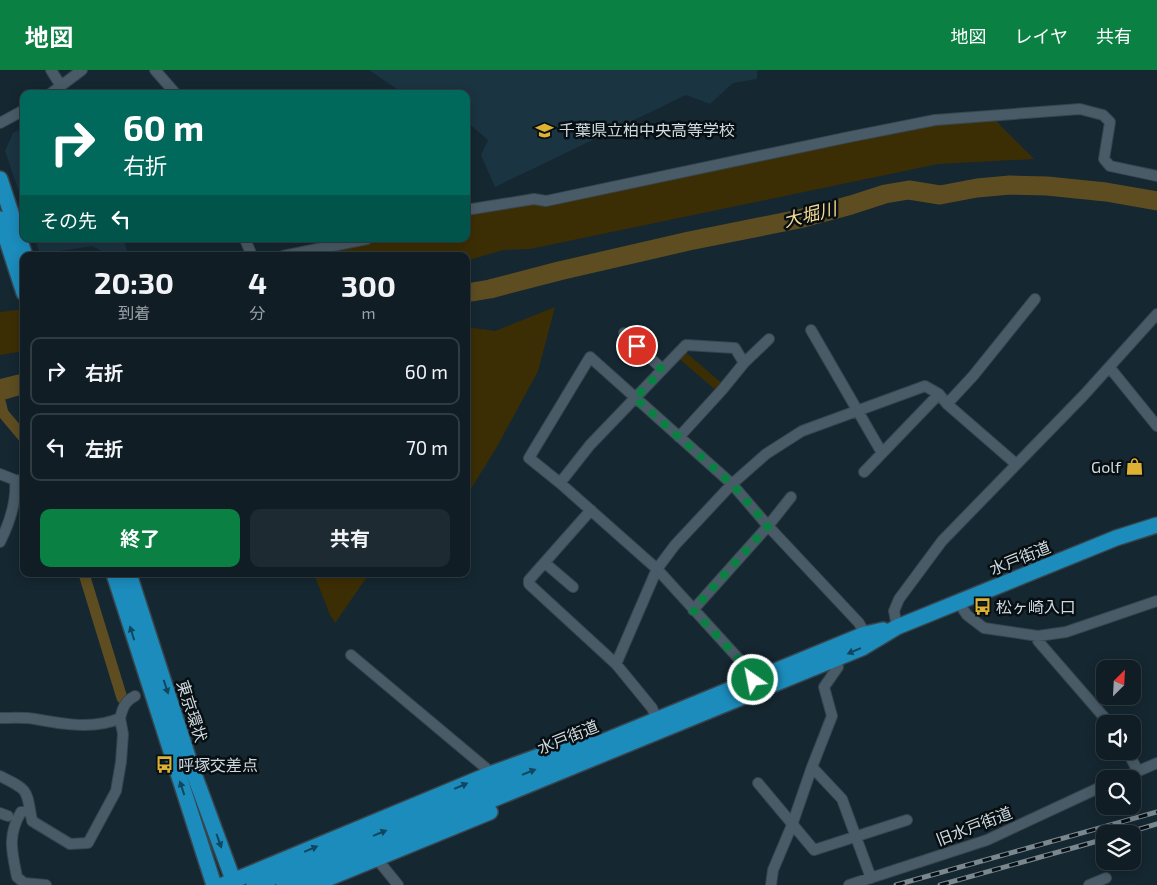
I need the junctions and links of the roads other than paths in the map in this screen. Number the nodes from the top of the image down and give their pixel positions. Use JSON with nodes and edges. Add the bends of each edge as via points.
{"nodes":[{"id":1,"x":51,"y":70,"type":"edge"},
{"id":2,"x":82,"y":70,"type":"edge"},
{"id":3,"x":155,"y":70,"type":"edge"},
{"id":4,"x":61,"y":86,"type":"junction"},
{"id":5,"x":56,"y":90,"type":"edge"},
{"id":6,"x":172,"y":90,"type":"edge"},
{"id":7,"x":20,"y":112,"type":"edge"},
{"id":8,"x":0,"y":123,"type":"edge"},
{"id":9,"x":1157,"y":176,"type":"edge"},
{"id":10,"x":0,"y":179,"type":"edge"},
{"id":11,"x":470,"y":209,"type":"edge"},
{"id":12,"x":0,"y":218,"type":"edge"},
{"id":13,"x":20,"y":241,"type":"edge"},
{"id":14,"x":352,"y":242,"type":"edge"},
{"id":15,"x":303,"y":252,"type":"edge"},
{"id":16,"x":20,"y":280,"type":"edge"},
{"id":17,"x":1035,"y":299,"type":"dead end"},
{"id":18,"x":1157,"y":314,"type":"edge"},
{"id":19,"x":811,"y":330,"type":"dead end"},
{"id":20,"x":624,"y":334,"type":"dead end"},
{"id":21,"x":769,"y":339,"type":"dead end"},
{"id":22,"x":744,"y":363,"type":"junction"},
{"id":23,"x":1110,"y":368,"type":"junction"},
{"id":24,"x":662,"y":370,"type":"junction"},
{"id":25,"x":939,"y":394,"type":"junction"},
{"id":26,"x":635,"y":398,"type":"junction"},
{"id":27,"x":947,"y":404,"type":"junction"},
{"id":28,"x":858,"y":410,"type":"junction"},
{"id":29,"x":1157,"y":426,"type":"edge"},
{"id":30,"x":679,"y":437,"type":"junction"},
{"id":31,"x":882,"y":454,"type":"junction"},
{"id":32,"x":1016,"y":464,"type":"junction"},
{"id":33,"x":864,"y":472,"type":"dead end"},
{"id":34,"x":0,"y":474,"type":"edge"},
{"id":35,"x":20,"y":481,"type":"edge"},
{"id":36,"x":560,"y":483,"type":"junction"},
{"id":37,"x":732,"y":484,"type":"junction"},
{"id":38,"x":790,"y":497,"type":"dead end"},
{"id":39,"x":591,"y":510,"type":"junction"},
{"id":40,"x":1157,"y":525,"type":"edge"},
{"id":41,"x":768,"y":526,"type":"junction"},
{"id":42,"x":0,"y":542,"type":"edge"},
{"id":43,"x":545,"y":563,"type":"junction"},
{"id":44,"x":657,"y":569,"type":"junction"},
{"id":45,"x":115,"y":577,"type":"edge"},
{"id":46,"x":130,"y":577,"type":"edge"},
{"id":47,"x":573,"y":587,"type":"dead end"},
{"id":48,"x":1157,"y":601,"type":"edge"},
{"id":49,"x":958,"y":602,"type":"junction"},
{"id":50,"x":693,"y":610,"type":"junction"},
{"id":51,"x":897,"y":627,"type":"junction"},
{"id":52,"x":865,"y":634,"type":"junction"},
{"id":53,"x":1038,"y":636,"type":"junction"},
{"id":54,"x":351,"y":655,"type":"dead end"},
{"id":55,"x":835,"y":659,"type":"junction"},
{"id":56,"x":616,"y":664,"type":"junction"},
{"id":57,"x":753,"y":680,"type":"junction"},
{"id":58,"x":135,"y":696,"type":"dead end"},
{"id":59,"x":1102,"y":715,"type":"edge"},
{"id":60,"x":695,"y":716,"type":"junction"},
{"id":61,"x":0,"y":718,"type":"edge"},
{"id":62,"x":120,"y":718,"type":"junction"},
{"id":63,"x":657,"y":720,"type":"junction"},
{"id":64,"x":1132,"y":760,"type":"edge"},
{"id":65,"x":1157,"y":763,"type":"edge"},
{"id":66,"x":812,"y":767,"type":"junction"},
{"id":67,"x":1138,"y":770,"type":"joint"},
{"id":68,"x":490,"y":774,"type":"junction"},
{"id":69,"x":0,"y":776,"type":"edge"},
{"id":70,"x":758,"y":783,"type":"dead end"},
{"id":71,"x":1096,"y":789,"type":"edge"},
{"id":72,"x":30,"y":810,"type":"junction"},
{"id":73,"x":907,"y":820,"type":"dead end"},
{"id":74,"x":792,"y":824,"type":"junction"},
{"id":75,"x":406,"y":829,"type":"junction"},
{"id":76,"x":857,"y":836,"type":"junction"},
{"id":77,"x":376,"y":859,"type":"junction"},
{"id":78,"x":871,"y":878,"type":"junction"},
{"id":79,"x":1106,"y":878,"type":"edge"},
{"id":80,"x":231,"y":884,"type":"edge"},
{"id":81,"x":46,"y":885,"type":"edge"},
{"id":82,"x":214,"y":885,"type":"edge"},
{"id":83,"x":254,"y":885,"type":"edge"},
{"id":84,"x":284,"y":885,"type":"edge"},
{"id":85,"x":312,"y":885,"type":"edge"},
{"id":86,"x":398,"y":885,"type":"edge"},
{"id":87,"x":770,"y":885,"type":"edge"},
{"id":88,"x":849,"y":885,"type":"edge"},
{"id":89,"x":1090,"y":885,"type":"edge"}],
"edges":[{"from":1,"to":4,"type":"street"},
{"from":2,"to":4,"type":"street"},
{"from":3,"to":6,"type":"street"},
{"from":4,"to":5,"type":"street"},
{"from":7,"to":8,"type":"street"},
{"from":9,"to":11,"type":"street","via":[[1110,166],[1104,159],[1110,122],[1103,115],[1080,109],[935,120],[546,201],[534,199]]},
{"from":10,"to":13,"type":"highway"},
{"from":12,"to":16,"type":"highway"},
{"from":14,"to":15,"type":"street"},
{"from":17,"to":27,"type":"street"},
{"from":18,"to":23,"type":"street"},
{"from":19,"to":28,"type":"street"},
{"from":20,"to":24,"type":"street"},
{"from":21,"to":22,"type":"street"},
{"from":22,"to":24,"type":"street","via":[[735,348],[686,345]]},
{"from":22,"to":30,"type":"street"},
{"from":23,"to":29,"type":"street"},
{"from":23,"to":32,"type":"street"},
{"from":24,"to":26,"type":"street"},
{"from":25,"to":27,"type":"street"},
{"from":25,"to":28,"type":"street","via":[[925,386]]},
{"from":25,"to":31,"type":"street"},
{"from":26,"to":30,"type":"street"},
{"from":26,"to":36,"type":"street","via":[[590,445]]},
{"from":26,"to":36,"type":"street","via":[[590,358],[529,458]]},
{"from":27,"to":32,"type":"street"},
{"from":28,"to":31,"type":"street"},
{"from":28,"to":37,"type":"street","via":[[802,431],[766,454]]},
{"from":30,"to":37,"type":"street"},
{"from":31,"to":33,"type":"street"},
{"from":32,"to":51,"type":"street","via":[[942,540],[905,590],[894,611]]},
{"from":34,"to":35,"type":"street"},
{"from":35,"to":42,"type":"street","via":[[11,518]]},
{"from":36,"to":39,"type":"street"},
{"from":37,"to":41,"type":"street"},
{"from":37,"to":44,"type":"street"},
{"from":38,"to":41,"type":"street"},
{"from":39,"to":43,"type":"street"},
{"from":39,"to":44,"type":"street"},
{"from":40,"to":49,"type":"highway","name":"水戸街道","via":[[1116,538]]},
{"from":41,"to":50,"type":"street"},
{"from":41,"to":52,"type":"street"},
{"from":43,"to":47,"type":"street"},
{"from":43,"to":56,"type":"street","via":[[529,584]]},
{"from":44,"to":50,"type":"street"},
{"from":44,"to":56,"type":"street"},
{"from":82,"to":45,"type":"highway","name":"東京環状","one_way":true},
{"from":46,"to":80,"type":"highway","name":"東京環状","one_way":true},
{"from":48,"to":53,"type":"street","via":[[1066,632]]},
{"from":49,"to":51,"type":"highway","name":"水戸街道"},
{"from":49,"to":53,"type":"street","via":[[967,615],[984,628]]},
{"from":50,"to":57,"type":"street","via":[[748,669]]},
{"from":51,"to":52,"type":"highway","name":"水戸街道"},
{"from":51,"to":55,"type":"highway","name":"水戸街道","one_way":true,"via":[[862,648]]},
{"from":52,"to":57,"type":"highway","name":"水戸街道"},
{"from":53,"to":59,"type":"street","via":[[1038,641]]},
{"from":54,"to":68,"type":"street"},
{"from":55,"to":60,"type":"highway","name":"水戸街道"},
{"from":55,"to":66,"type":"street","via":[[837,671],[824,687],[832,716]]},
{"from":56,"to":63,"type":"street","via":[[652,708]]},
{"from":57,"to":63,"type":"highway","name":"水戸街道"},
{"from":58,"to":62,"type":"street","via":[[128,700]]},
{"from":60,"to":75,"type":"highway","name":"水戸街道"},
{"from":60,"to":77,"type":"highway","via":[[673,731],[603,764]]},
{"from":61,"to":62,"type":"street","via":[[70,724],[105,723]]},
{"from":62,"to":72,"type":"street","via":[[123,734],[116,791],[88,843],[70,844],[32,821]]},
{"from":63,"to":68,"type":"highway","via":[[605,732]]},
{"from":75,"to":63,"type":"highway","name":"水戸街道","one_way":true},
{"from":64,"to":67,"type":"street"},
{"from":65,"to":67,"type":"street"},
{"from":66,"to":74,"type":"street"},
{"from":66,"to":76,"type":"street","via":[[842,798]]},
{"from":80,"to":68,"type":"highway","one_way":true},
{"from":69,"to":72,"type":"street","via":[[22,787],[28,796]]},
{"from":70,"to":74,"type":"street"},
{"from":71,"to":78,"type":"street","name":"旧水戸街道","via":[[987,840]]},
{"from":72,"to":81,"type":"street","via":[[21,812],[11,839],[17,877],[24,883]]},
{"from":73,"to":76,"type":"street"},
{"from":74,"to":76,"type":"street","via":[[814,850]]},
{"from":74,"to":87,"type":"street"},
{"from":83,"to":75,"type":"highway","name":"水戸街道","one_way":true},
{"from":75,"to":84,"type":"highway","name":"水戸街道"},
{"from":76,"to":78,"type":"street"},
{"from":77,"to":85,"type":"highway"},
{"from":77,"to":86,"type":"street"},
{"from":78,"to":88,"type":"street","name":"旧水戸街道"},
{"from":79,"to":89,"type":"street"}]}
